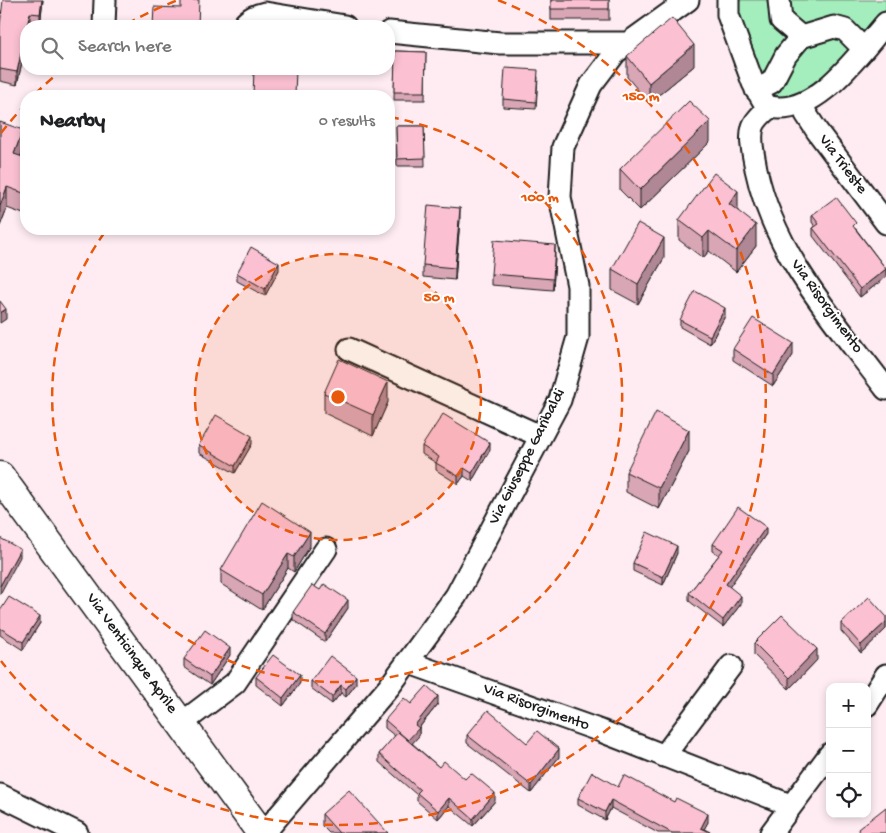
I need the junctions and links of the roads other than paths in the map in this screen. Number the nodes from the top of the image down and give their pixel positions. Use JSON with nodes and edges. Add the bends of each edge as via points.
{"nodes":[{"id":1,"x":105,"y":0,"type":"edge"},
{"id":2,"x":688,"y":0,"type":"edge"},
{"id":3,"x":728,"y":0,"type":"edge"},
{"id":4,"x":780,"y":0,"type":"edge"},
{"id":5,"x":104,"y":20,"type":"edge"},
{"id":6,"x":248,"y":20,"type":"edge"},
{"id":7,"x":308,"y":20,"type":"edge"},
{"id":8,"x":886,"y":23,"type":"edge"},
{"id":9,"x":395,"y":33,"type":"edge"},
{"id":10,"x":801,"y":37,"type":"junction"},
{"id":11,"x":628,"y":42,"type":"junction"},
{"id":12,"x":863,"y":48,"type":"junction"},
{"id":13,"x":756,"y":90,"type":"junction"},
{"id":14,"x":803,"y":104,"type":"junction"},
{"id":15,"x":770,"y":107,"type":"junction"},
{"id":16,"x":886,"y":223,"type":"edge"},
{"id":17,"x":349,"y":349,"type":"dead end"},
{"id":18,"x":886,"y":389,"type":"edge"},
{"id":19,"x":540,"y":436,"type":"junction"},
{"id":20,"x":0,"y":476,"type":"edge"},
{"id":21,"x":326,"y":549,"type":"dead end"},
{"id":22,"x":407,"y":662,"type":"junction"},
{"id":23,"x":731,"y":666,"type":"dead end"},
{"id":24,"x":886,"y":675,"type":"edge"},
{"id":25,"x":871,"y":699,"type":"edge"},
{"id":26,"x":182,"y":724,"type":"junction"},
{"id":27,"x":664,"y":756,"type":"junction"},
{"id":28,"x":826,"y":759,"type":"edge"},
{"id":29,"x":0,"y":795,"type":"edge"},
{"id":30,"x":790,"y":806,"type":"junction"},
{"id":31,"x":77,"y":833,"type":"edge"},
{"id":32,"x":262,"y":833,"type":"edge"},
{"id":33,"x":770,"y":833,"type":"edge"}],
"edges":[{"from":1,"to":5,"type":"street"},
{"from":2,"to":11,"type":"street","name":"Via Giuseppe Garibaldi"},
{"from":3,"to":13,"type":"street","via":[[728,15]]},
{"from":4,"to":10,"type":"street","via":[[781,20]]},
{"from":6,"to":7,"type":"street","via":[[265,13]]},
{"from":8,"to":12,"type":"street"},
{"from":9,"to":11,"type":"street","via":[[500,43]]},
{"from":10,"to":12,"type":"street","via":[[834,26],[844,30]]},
{"from":10,"to":13,"type":"street","via":[[786,55],[772,82]]},
{"from":11,"to":19,"type":"street","name":"Via Giuseppe Garibaldi","via":[[616,52],[591,85],[563,147],[560,198],[578,286],[578,337],[560,400]]},
{"from":12,"to":14,"type":"street","via":[[827,88]]},
{"from":13,"to":15,"type":"street"},
{"from":14,"to":15,"type":"street","via":[[782,110]]},
{"from":14,"to":16,"type":"street","name":"Via Trieste","via":[[817,131]]},
{"from":15,"to":18,"type":"street","name":"Via Risorgimento","via":[[753,127],[752,149],[761,190],[776,230],[798,272]]},
{"from":17,"to":19,"type":"street"},
{"from":19,"to":22,"type":"street","name":"Via Giuseppe Garibaldi","via":[[456,596]]},
{"from":20,"to":26,"type":"main road","name":"Via Venticinque Aprile"},
{"from":21,"to":26,"type":"street","via":[[235,684]]},
{"from":22,"to":27,"type":"street","name":"Via Risorgimento"},
{"from":22,"to":32,"type":"street","name":"Via Giuseppe Garibaldi"},
{"from":23,"to":27,"type":"street"},
{"from":24,"to":25,"type":"street"},
{"from":26,"to":32,"type":"main road","name":"Via Venticinque Aprile"},
{"from":27,"to":30,"type":"street","name":"Via Risorgimento"},
{"from":28,"to":30,"type":"street"},
{"from":29,"to":31,"type":"street"},
{"from":30,"to":33,"type":"street"}]}
